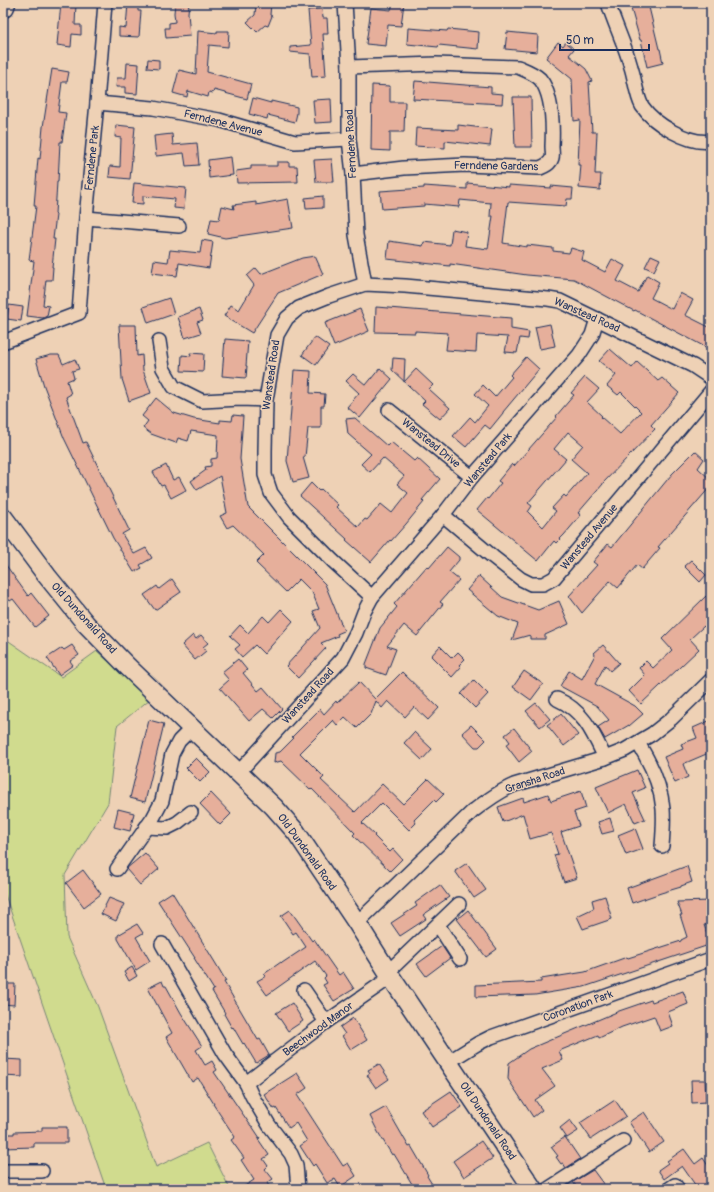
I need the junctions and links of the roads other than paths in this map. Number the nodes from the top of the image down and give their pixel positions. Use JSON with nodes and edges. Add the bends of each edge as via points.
{"nodes":[{"id":1,"x":4,"y":3,"type":"edge"},
{"id":2,"x":105,"y":3,"type":"edge"},
{"id":3,"x":345,"y":3,"type":"edge"},
{"id":4,"x":608,"y":3,"type":"edge"},
{"id":5,"x":3,"y":6,"type":"edge"},
{"id":6,"x":349,"y":67,"type":"junction"},
{"id":7,"x":97,"y":103,"type":"junction"},
{"id":8,"x":349,"y":139,"type":"junction"},
{"id":9,"x":711,"y":141,"type":"edge"},
{"id":10,"x":353,"y":174,"type":"junction"},
{"id":11,"x":86,"y":218,"type":"junction"},
{"id":12,"x":179,"y":226,"type":"dead end"},
{"id":13,"x":365,"y":284,"type":"junction"},
{"id":14,"x":597,"y":319,"type":"junction"},
{"id":15,"x":159,"y":341,"type":"dead end"},
{"id":16,"x":3,"y":342,"type":"edge"},
{"id":17,"x":711,"y":378,"type":"edge"},
{"id":18,"x":711,"y":391,"type":"edge"},
{"id":19,"x":266,"y":400,"type":"junction"},
{"id":20,"x":389,"y":410,"type":"dead end"},
{"id":21,"x":472,"y":477,"type":"junction"},
{"id":22,"x":443,"y":515,"type":"junction"},
{"id":23,"x":3,"y":517,"type":"edge"},
{"id":24,"x":372,"y":597,"type":"junction"},
{"id":25,"x":711,"y":680,"type":"edge"},
{"id":26,"x":557,"y":699,"type":"dead end"},
{"id":27,"x":192,"y":728,"type":"junction"},
{"id":28,"x":638,"y":743,"type":"junction"},
{"id":29,"x":605,"y":758,"type":"junction"},
{"id":30,"x":238,"y":773,"type":"junction"},
{"id":31,"x":191,"y":812,"type":"dead end"},
{"id":32,"x":146,"y":827,"type":"junction"},
{"id":33,"x":662,"y":846,"type":"dead end"},
{"id":34,"x":117,"y":869,"type":"dead end"},
{"id":35,"x":460,"y":904,"type":"dead end"},
{"id":36,"x":357,"y":923,"type":"junction"},
{"id":37,"x":438,"y":925,"type":"junction"},
{"id":38,"x":162,"y":944,"type":"dead end"},
{"id":39,"x":460,"y":959,"type":"dead end"},
{"id":40,"x":711,"y":959,"type":"edge"},
{"id":41,"x":390,"y":974,"type":"junction"},
{"id":42,"x":304,"y":990,"type":"dead end"},
{"id":43,"x":326,"y":1022,"type":"junction"},
{"id":44,"x":448,"y":1062,"type":"junction"},
{"id":45,"x":246,"y":1083,"type":"junction"},
{"id":46,"x":623,"y":1141,"type":"dead end"},
{"id":47,"x":3,"y":1171,"type":"edge"},
{"id":48,"x":42,"y":1171,"type":"dead end"},
{"id":49,"x":298,"y":1189,"type":"edge"},
{"id":50,"x":533,"y":1189,"type":"edge"},
{"id":51,"x":548,"y":1189,"type":"edge"},
{"id":52,"x":669,"y":1189,"type":"edge"},
{"id":53,"x":678,"y":1189,"type":"edge"}],
"edges":[{"from":1,"to":5,"type":"highway"},
{"from":2,"to":7,"type":"street","name":"Ferndene Park"},
{"from":3,"to":6,"type":"street","name":"Ferndene Road"},
{"from":4,"to":9,"type":"street","via":[[632,68],[642,105],[658,122],[682,137]]},
{"from":6,"to":8,"type":"street","name":"Ferndene Road"},
{"from":6,"to":10,"type":"street","name":"Ferndene Gardens","via":[[436,64],[518,68],[528,71],[539,79],[546,90],[551,106],[553,130],[552,158],[548,165],[540,168],[465,165]]},
{"from":7,"to":8,"type":"street","name":"Ferndene Avenue","via":[[153,108],[218,120],[295,142]]},
{"from":7,"to":11,"type":"street","name":"Ferndene Park"},
{"from":8,"to":10,"type":"street","name":"Ferndene Road"},
{"from":10,"to":13,"type":"street","name":"Ferndene Road","via":[[356,235]]},
{"from":11,"to":12,"type":"street"},
{"from":11,"to":16,"type":"street","name":"Ferndene Park","via":[[79,313]]},
{"from":13,"to":14,"type":"street","name":"Wanstead Road","via":[[548,299],[560,301]]},
{"from":13,"to":19,"type":"street","name":"Wanstead Road","via":[[300,308],[288,318],[277,335]]},
{"from":14,"to":17,"type":"street","name":"Wanstead Road","via":[[693,366]]},
{"from":14,"to":21,"type":"street","name":"Wanstead Park","via":[[592,335],[579,355]]},
{"from":15,"to":19,"type":"street","via":[[163,368],[174,387],[202,401]]},
{"from":18,"to":22,"type":"street","name":"Wanstead Avenue","via":[[554,578],[543,584],[531,584],[521,579]]},
{"from":19,"to":24,"type":"street","name":"Wanstead Road","via":[[265,475],[271,493],[288,517]]},
{"from":20,"to":21,"type":"street","name":"Wanstead Drive"},
{"from":21,"to":22,"type":"street","name":"Wanstead Park"},
{"from":22,"to":24,"type":"street","name":"Wanstead Park"},
{"from":23,"to":27,"type":"street","name":"Old Dundonald Road","via":[[86,624]]},
{"from":24,"to":30,"type":"street","name":"Wanstead Road","via":[[343,658]]},
{"from":25,"to":28,"type":"street","name":"Gransha Road","via":[[671,719]]},
{"from":26,"to":29,"type":"street","via":[[579,713],[592,731]]},
{"from":27,"to":30,"type":"street","name":"Old Dundonald Road"},
{"from":27,"to":32,"type":"street","via":[[179,741],[172,754],[162,801]]},
{"from":28,"to":29,"type":"street","name":"Gransha Road"},
{"from":28,"to":33,"type":"street","via":[[660,790],[663,809]]},
{"from":29,"to":36,"type":"street","name":"Gransha Road","via":[[514,785],[489,798]]},
{"from":30,"to":36,"type":"street","name":"Old Dundonald Road","via":[[296,832]]},
{"from":31,"to":32,"type":"street","via":[[167,828]]},
{"from":32,"to":34,"type":"street"},
{"from":35,"to":37,"type":"street","name":"Beechwood Manor"},
{"from":36,"to":41,"type":"street","name":"Old Dundonald Road"},
{"from":37,"to":39,"type":"street"},
{"from":37,"to":41,"type":"street","name":"Beechwood Manor"},
{"from":38,"to":45,"type":"street","via":[[225,1054]]},
{"from":40,"to":44,"type":"street","name":"Coronation Park","via":[[491,1037]]},
{"from":41,"to":43,"type":"street","name":"Beechwood Manor"},
{"from":41,"to":44,"type":"street","name":"Old Dundonald Road"},
{"from":42,"to":43,"type":"street"},
{"from":43,"to":45,"type":"street","name":"Beechwood Manor"},
{"from":44,"to":50,"type":"street","name":"Old Dundonald Road"},
{"from":45,"to":49,"type":"street","via":[[269,1124],[291,1154],[296,1165]]},
{"from":46,"to":51,"type":"street"},
{"from":47,"to":48,"type":"street"},
{"from":52,"to":53,"type":"street","via":[[675,1185]]}]}
